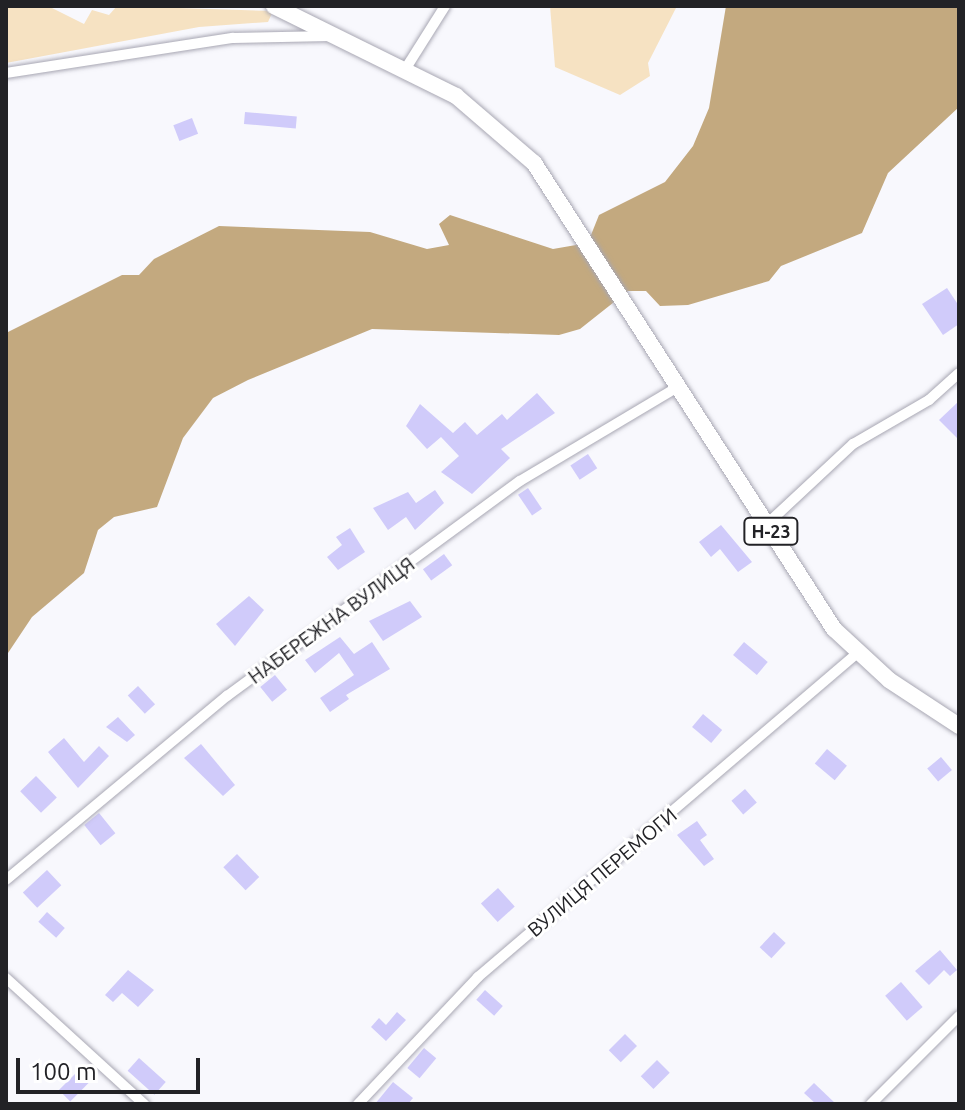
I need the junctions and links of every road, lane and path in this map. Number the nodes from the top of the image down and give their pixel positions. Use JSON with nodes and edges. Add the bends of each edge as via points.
{"nodes":[{"id":1,"x":274,"y":6,"type":"edge"},
{"id":2,"x":445,"y":6,"type":"edge"},
{"id":3,"x":336,"y":36,"type":"junction"},
{"id":4,"x":406,"y":68,"type":"junction"},
{"id":5,"x":6,"y":73,"type":"edge"},
{"id":6,"x":959,"y":373,"type":"edge"},
{"id":7,"x":676,"y":388,"type":"junction"},
{"id":8,"x":766,"y":525,"type":"junction"},
{"id":9,"x":858,"y":653,"type":"junction"},
{"id":10,"x":959,"y":726,"type":"edge"},
{"id":11,"x":6,"y":880,"type":"edge"},
{"id":12,"x":6,"y":978,"type":"edge"},
{"id":13,"x":959,"y":1016,"type":"edge"},
{"id":14,"x":144,"y":1104,"type":"edge"},
{"id":15,"x":358,"y":1104,"type":"edge"},
{"id":16,"x":871,"y":1104,"type":"edge"}],
"edges":[{"from":1,"to":3,"type":"main road","number":"Н-23"},
{"from":2,"to":4,"type":"street"},
{"from":3,"to":4,"type":"main road","number":"Н-23"},
{"from":3,"to":5,"type":"street","via":[[233,38]]},
{"from":4,"to":7,"type":"main road","number":"Н-23","via":[[506,134],[559,194]]},
{"from":6,"to":8,"type":"street","via":[[929,400],[853,444]]},
{"from":7,"to":8,"type":"main road","number":"Н-23"},
{"from":7,"to":11,"type":"street","name":"НАБЕРЕЖНА ВУЛИЦЯ","via":[[482,509],[227,696]]},
{"from":8,"to":9,"type":"main road","number":"Н-23","via":[[821,611]]},
{"from":9,"to":10,"type":"main road","number":"Н-23"},
{"from":9,"to":15,"type":"street","name":"ВУЛИЦЯ ПЕРЕМОГИ","via":[[478,977]]},
{"from":12,"to":14,"type":"street"},
{"from":13,"to":16,"type":"street"}]}
